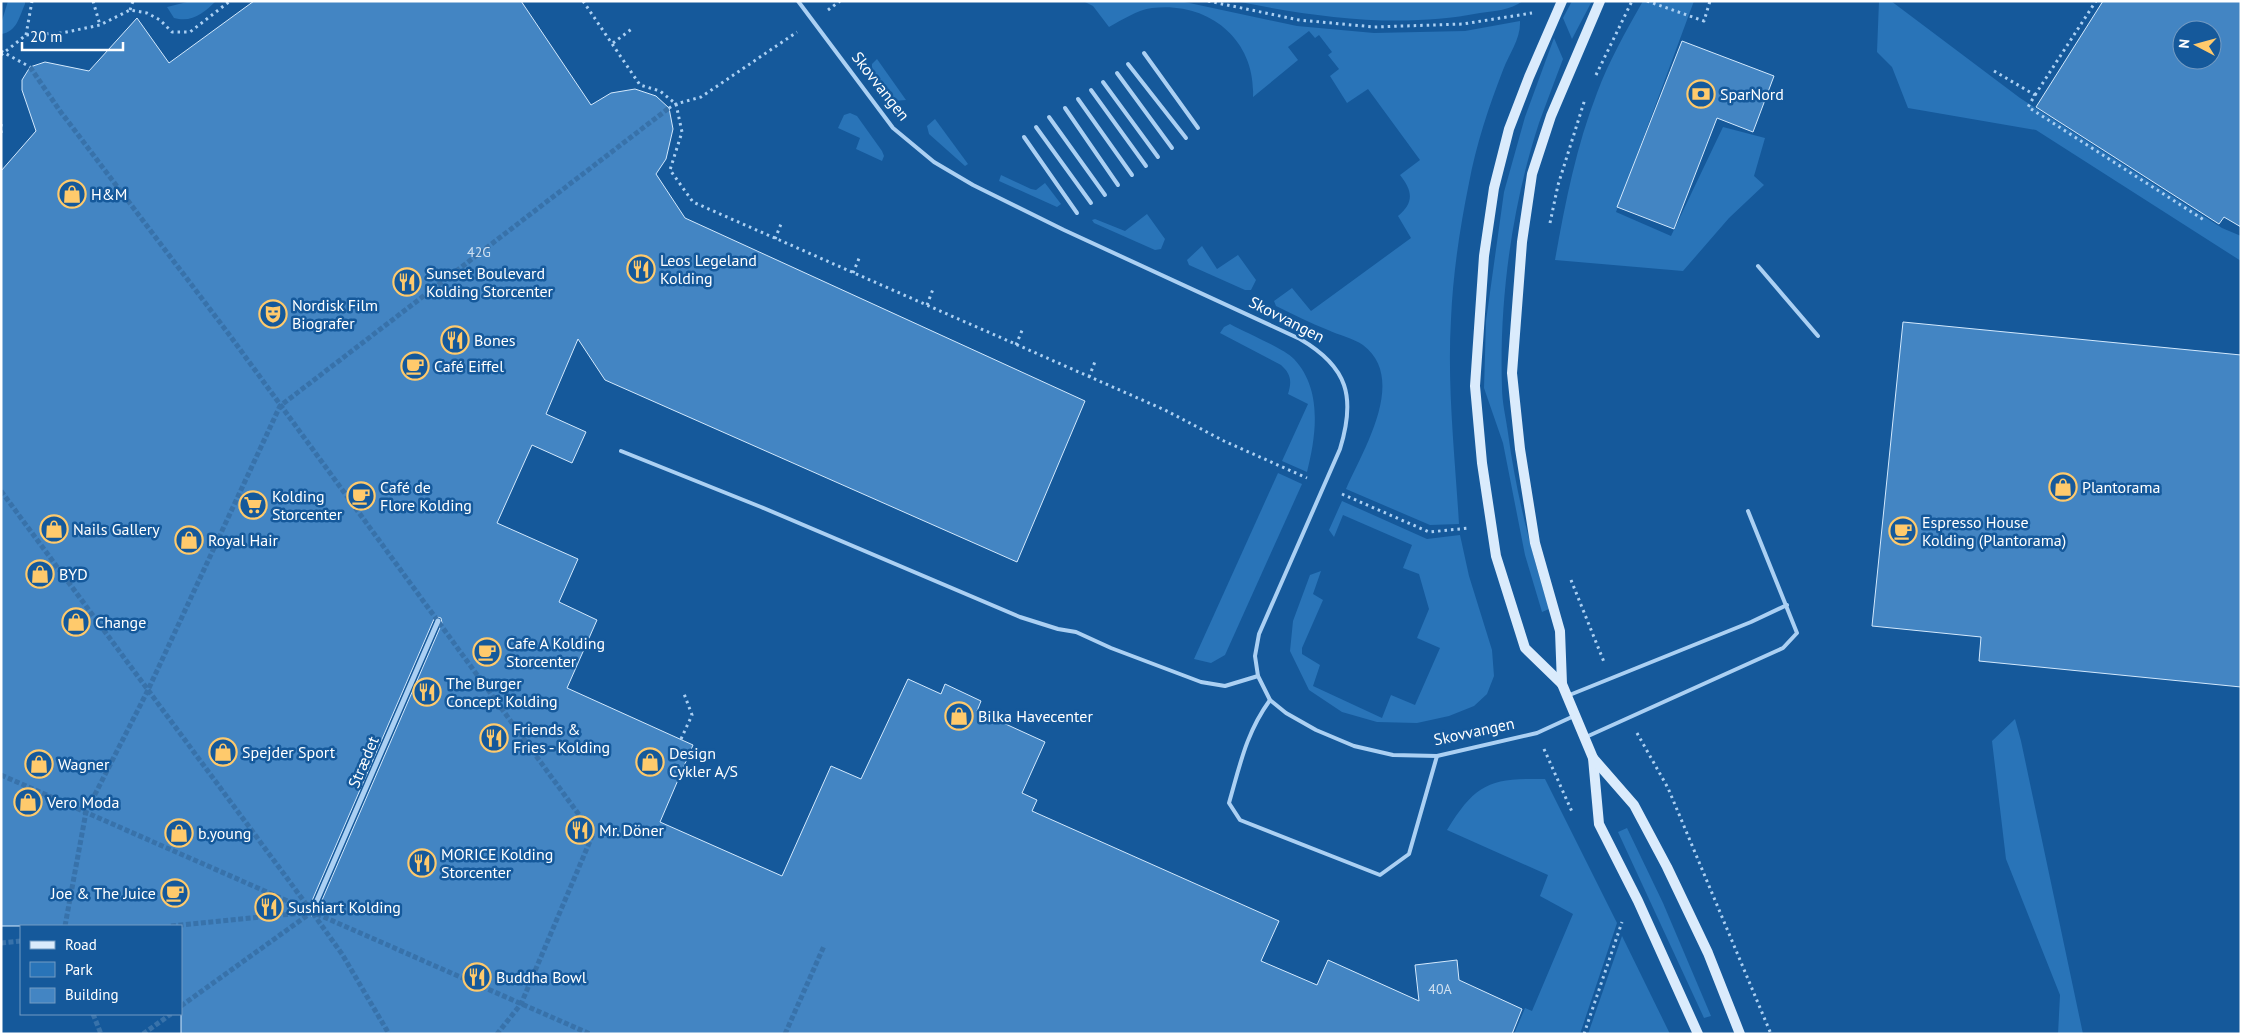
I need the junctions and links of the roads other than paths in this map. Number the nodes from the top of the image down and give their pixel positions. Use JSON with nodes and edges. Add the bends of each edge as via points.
{"nodes":[{"id":1,"x":798,"y":1,"type":"edge"},
{"id":2,"x":1562,"y":1,"type":"edge"},
{"id":3,"x":1600,"y":1,"type":"edge"},
{"id":4,"x":1144,"y":53,"type":"dead end"},
{"id":5,"x":1128,"y":64,"type":"dead end"},
{"id":6,"x":1117,"y":73,"type":"dead end"},
{"id":7,"x":1103,"y":82,"type":"dead end"},
{"id":8,"x":1091,"y":90,"type":"dead end"},
{"id":9,"x":1078,"y":99,"type":"dead end"},
{"id":10,"x":1064,"y":108,"type":"dead end"},
{"id":11,"x":1049,"y":117,"type":"dead end"},
{"id":12,"x":1036,"y":127,"type":"dead end"},
{"id":13,"x":1198,"y":128,"type":"dead end"},
{"id":14,"x":1024,"y":137,"type":"dead end"},
{"id":15,"x":1186,"y":138,"type":"dead end"},
{"id":16,"x":1172,"y":148,"type":"dead end"},
{"id":17,"x":1158,"y":157,"type":"dead end"},
{"id":18,"x":1146,"y":166,"type":"dead end"},
{"id":19,"x":1132,"y":176,"type":"dead end"},
{"id":20,"x":1118,"y":185,"type":"dead end"},
{"id":21,"x":1104,"y":195,"type":"dead end"},
{"id":22,"x":1091,"y":203,"type":"dead end"},
{"id":23,"x":1077,"y":213,"type":"dead end"},
{"id":24,"x":1758,"y":266,"type":"dead end"},
{"id":25,"x":1818,"y":336,"type":"dead end"},
{"id":26,"x":621,"y":451,"type":"dead end"},
{"id":27,"x":1748,"y":511,"type":"dead end"},
{"id":28,"x":1786,"y":605,"type":"junction"},
{"id":29,"x":438,"y":621,"type":"dead end"},
{"id":30,"x":1258,"y":676,"type":"junction"},
{"id":31,"x":1562,"y":684,"type":"junction"},
{"id":32,"x":1566,"y":696,"type":"junction"},
{"id":33,"x":1270,"y":700,"type":"junction"},
{"id":34,"x":1574,"y":716,"type":"junction"},
{"id":35,"x":1584,"y":738,"type":"junction"},
{"id":36,"x":1438,"y":756,"type":"junction"},
{"id":37,"x":1593,"y":758,"type":"junction"},
{"id":38,"x":312,"y":912,"type":"tunnel mouth"},
{"id":39,"x":1698,"y":1034,"type":"edge"},
{"id":40,"x":1740,"y":1034,"type":"edge"}],
"edges":[{"from":1,"to":30,"type":"lane","name":"Skovvangen","via":[[893,128],[934,162],[1064,230],[1300,339],[1332,362],[1344,382],[1347,426],[1259,634],[1255,656]]},
{"from":2,"to":31,"type":"street","via":[[1509,129],[1494,188],[1484,256],[1475,386],[1496,556],[1525,648]]},
{"from":3,"to":31,"type":"street","via":[[1551,116],[1532,174],[1515,308],[1512,373],[1520,449],[1535,543],[1560,631]]},
{"from":4,"to":13,"type":"lane"},
{"from":5,"to":15,"type":"lane"},
{"from":6,"to":16,"type":"lane"},
{"from":7,"to":17,"type":"lane"},
{"from":8,"to":18,"type":"lane"},
{"from":9,"to":19,"type":"lane"},
{"from":10,"to":20,"type":"lane"},
{"from":11,"to":21,"type":"lane"},
{"from":12,"to":22,"type":"lane"},
{"from":14,"to":23,"type":"lane"},
{"from":24,"to":25,"type":"lane"},
{"from":26,"to":30,"type":"lane","via":[[1020,617],[1076,632],[1201,682],[1225,686]]},
{"from":27,"to":28,"type":"lane"},
{"from":28,"to":32,"type":"lane"},
{"from":28,"to":35,"type":"lane","via":[[1797,633],[1783,648]]},
{"from":29,"to":38,"type":"street","name":"Strædet"},
{"from":30,"to":33,"type":"lane","name":"Skovvangen"},
{"from":31,"to":32,"type":"street"},
{"from":32,"to":34,"type":"street"},
{"from":33,"to":36,"type":"lane","name":"Skovvangen","via":[[1286,714],[1354,746],[1394,755]]},
{"from":33,"to":36,"type":"lane","via":[[1255,720],[1229,803],[1240,820],[1380,875],[1408,854]]},
{"from":34,"to":35,"type":"street"},
{"from":34,"to":36,"type":"lane","name":"Skovvangen","via":[[1537,733]]},
{"from":35,"to":37,"type":"street"},
{"from":37,"to":39,"type":"street","via":[[1599,824]]},
{"from":37,"to":40,"type":"street","via":[[1634,805],[1708,953]]}]}
